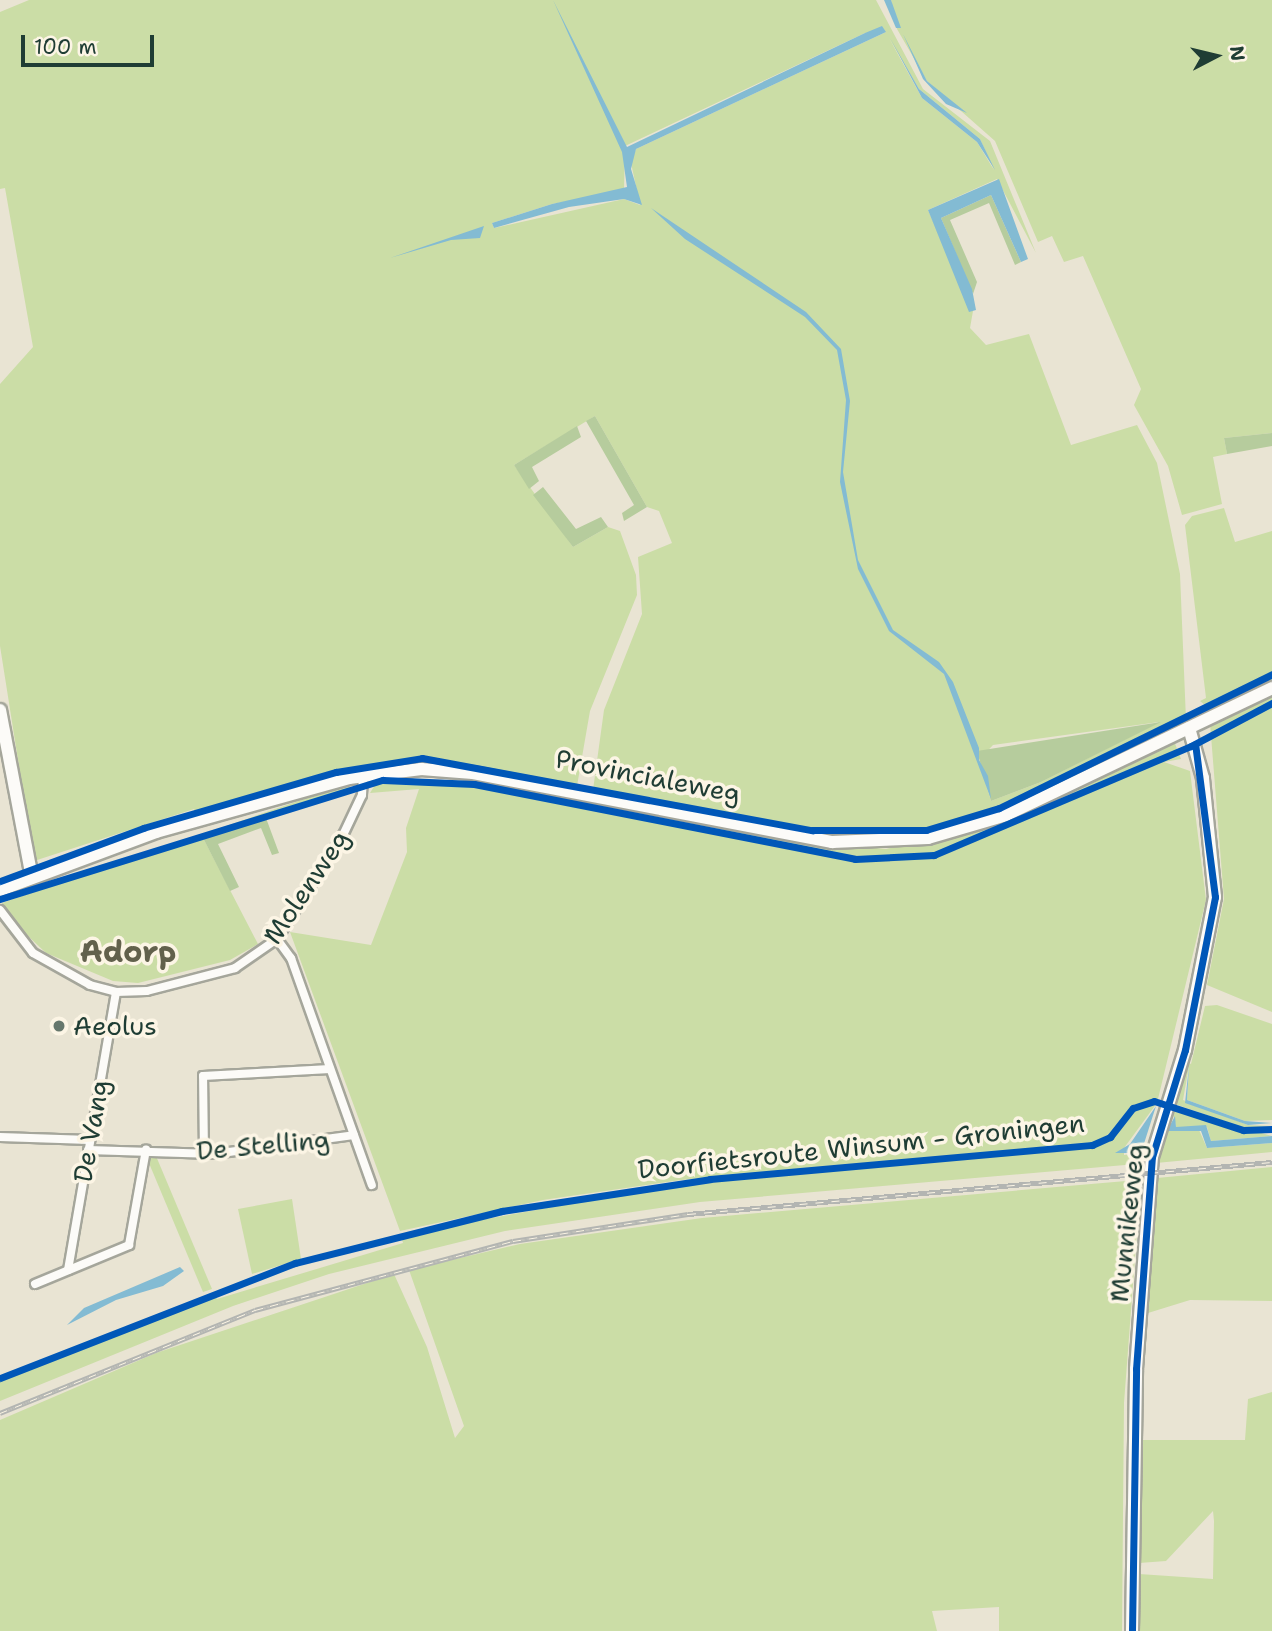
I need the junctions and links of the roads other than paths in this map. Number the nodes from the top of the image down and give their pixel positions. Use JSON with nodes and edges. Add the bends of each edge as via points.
{"nodes":[{"id":1,"x":1272,"y":688,"type":"edge"},
{"id":2,"x":0,"y":710,"type":"edge"},
{"id":3,"x":1189,"y":728,"type":"junction"},
{"id":4,"x":363,"y":775,"type":"junction"},
{"id":5,"x":32,"y":877,"type":"junction"},
{"id":6,"x":0,"y":890,"type":"edge"},
{"id":7,"x":0,"y":910,"type":"edge"},
{"id":8,"x":277,"y":939,"type":"junction"},
{"id":9,"x":116,"y":992,"type":"junction"},
{"id":10,"x":330,"y":1069,"type":"junction"},
{"id":11,"x":354,"y":1135,"type":"junction"},
{"id":12,"x":0,"y":1137,"type":"edge"},
{"id":13,"x":90,"y":1140,"type":"junction"},
{"id":14,"x":88,"y":1150,"type":"junction"},
{"id":15,"x":146,"y":1150,"type":"junction"},
{"id":16,"x":204,"y":1154,"type":"junction"},
{"id":17,"x":372,"y":1185,"type":"dead end"},
{"id":18,"x":68,"y":1270,"type":"junction"},
{"id":19,"x":35,"y":1284,"type":"dead end"},
{"id":20,"x":1132,"y":1631,"type":"edge"}],
"edges":[{"from":1,"to":3,"type":"main road","name":"Provincialeweg"},
{"from":2,"to":5,"type":"main road"},
{"from":3,"to":4,"type":"main road","name":"Provincialeweg","via":[[1006,815],[891,843],[797,837],[458,771]]},
{"from":3,"to":20,"type":"main road","name":"Munnikeweg","via":[[1203,778],[1215,897],[1185,1050],[1152,1157],[1136,1359]]},
{"from":4,"to":5,"type":"main road","name":"Provincialeweg"},
{"from":4,"to":8,"type":"street","name":"Molenweg","via":[[362,795],[344,833]]},
{"from":5,"to":6,"type":"main road","name":"Provincialeweg"},
{"from":7,"to":9,"type":"street","name":"Molenweg","via":[[33,953],[90,985]]},
{"from":8,"to":9,"type":"street","name":"Molenweg","via":[[235,968],[198,981]]},
{"from":8,"to":10,"type":"street","via":[[291,958]]},
{"from":9,"to":13,"type":"street","name":"De Vang"},
{"from":10,"to":11,"type":"street"},
{"from":10,"to":16,"type":"street","via":[[203,1076]]},
{"from":11,"to":16,"type":"street","name":"De Stelling"},
{"from":11,"to":17,"type":"street"},
{"from":12,"to":13,"type":"street"},
{"from":13,"to":14,"type":"street","name":"De Vang"},
{"from":14,"to":15,"type":"street","name":"De Stelling"},
{"from":14,"to":18,"type":"street","name":"De Vang"},
{"from":15,"to":16,"type":"street","name":"De Stelling"},
{"from":15,"to":18,"type":"street","via":[[135,1237]]},
{"from":18,"to":19,"type":"street"}]}
